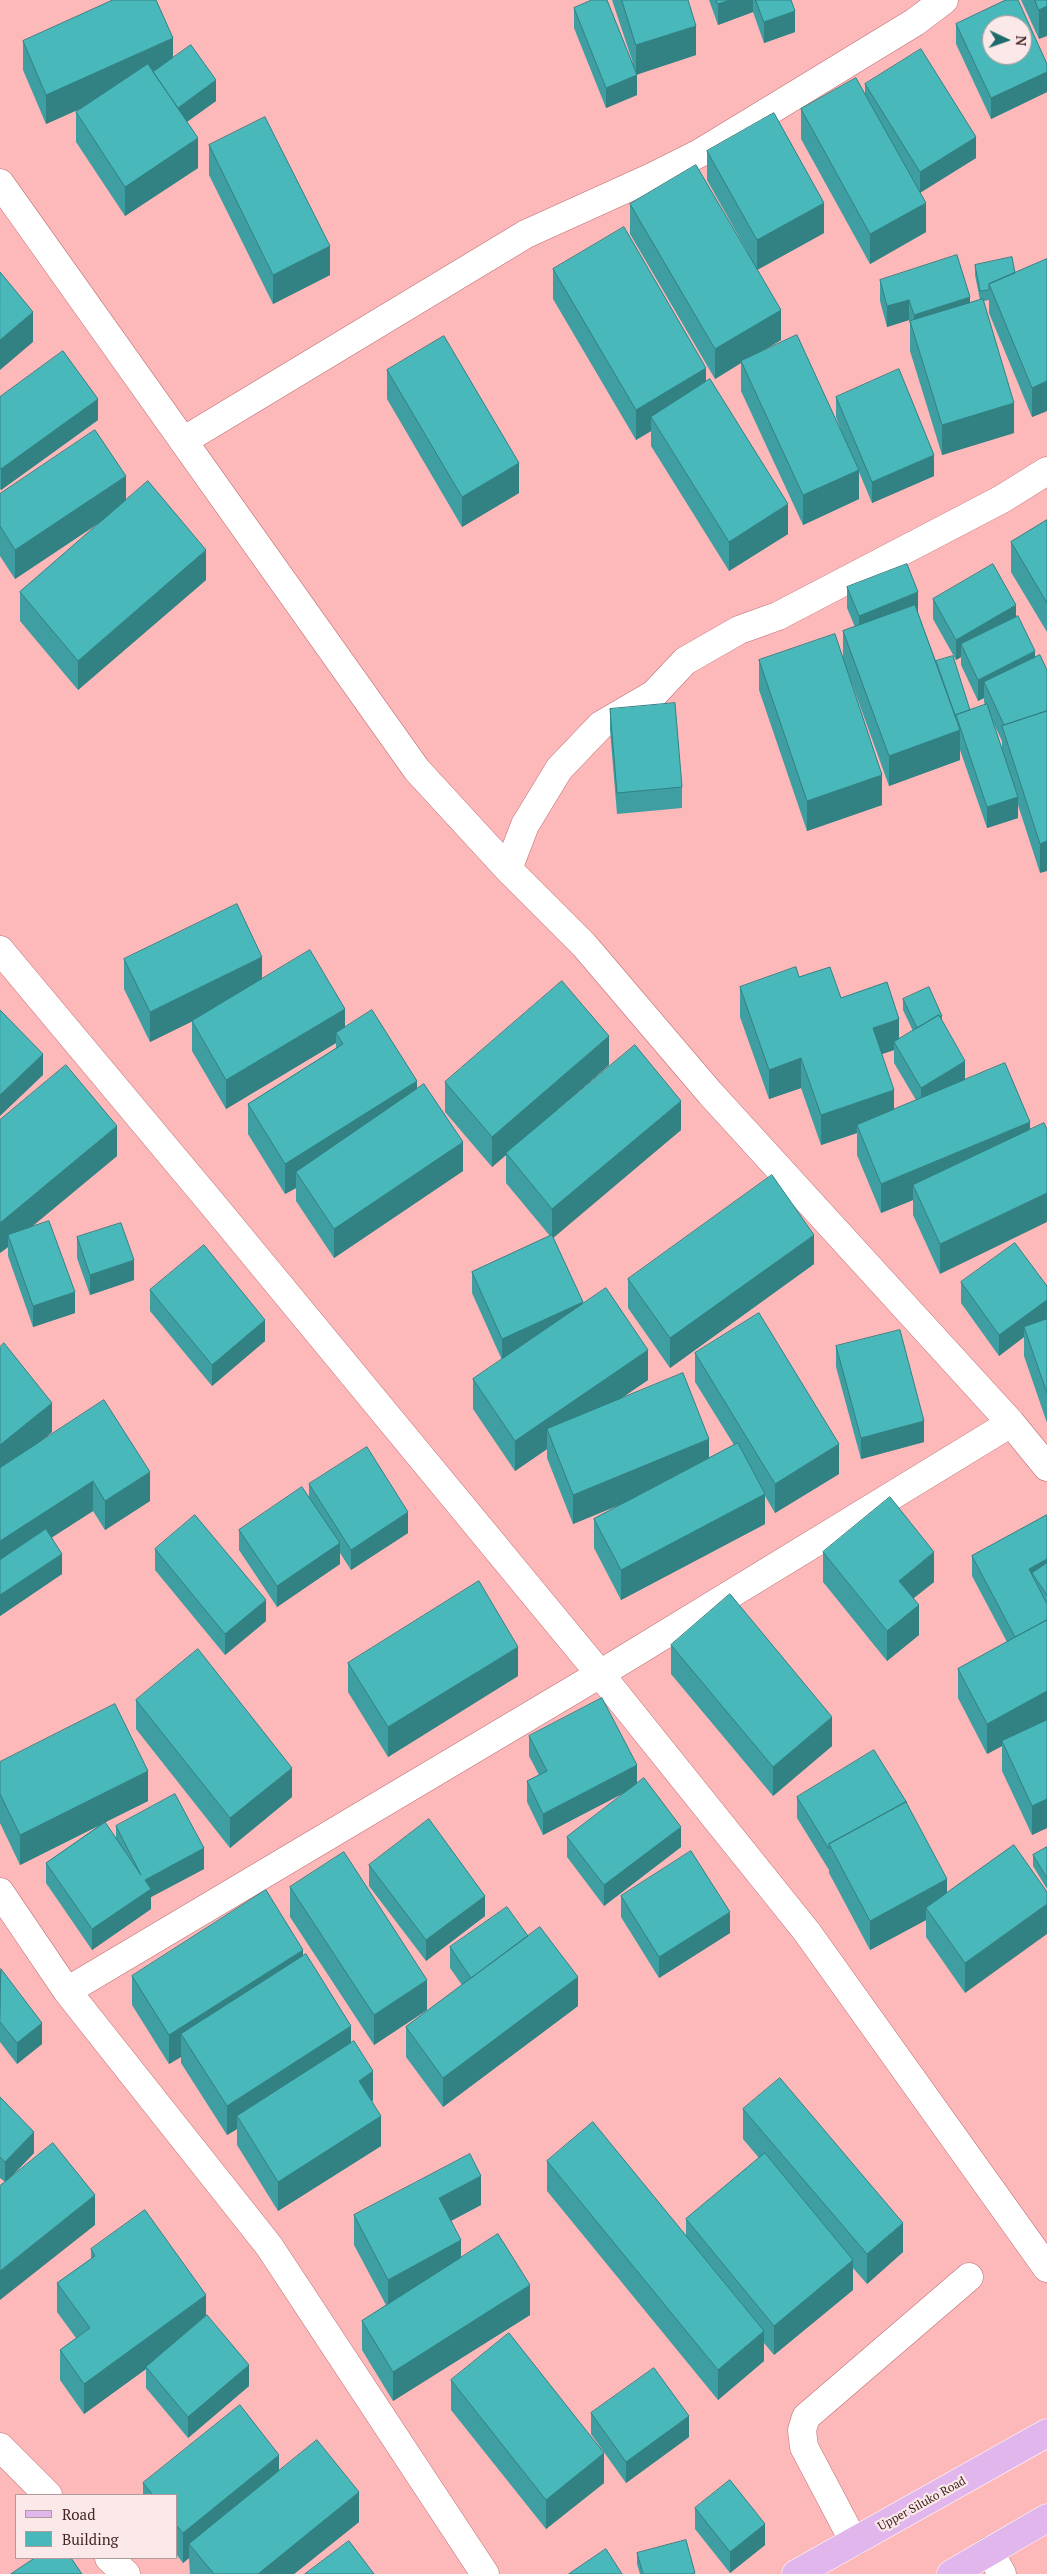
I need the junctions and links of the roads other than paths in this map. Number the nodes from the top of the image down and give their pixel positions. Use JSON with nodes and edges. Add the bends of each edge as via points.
{"nodes":[{"id":1,"x":944,"y":0,"type":"edge"},
{"id":2,"x":0,"y":183,"type":"edge"},
{"id":3,"x":183,"y":441,"type":"junction"},
{"id":4,"x":1047,"y":471,"type":"edge"},
{"id":5,"x":508,"y":870,"type":"junction"},
{"id":6,"x":0,"y":950,"type":"edge"},
{"id":7,"x":1011,"y":1423,"type":"junction"},
{"id":8,"x":1047,"y":1468,"type":"edge"},
{"id":9,"x":600,"y":1674,"type":"junction"},
{"id":10,"x":0,"y":1892,"type":"edge"},
{"id":11,"x":67,"y":1991,"type":"junction"},
{"id":12,"x":1047,"y":2268,"type":"edge"},
{"id":13,"x":969,"y":2277,"type":"dead end"},
{"id":14,"x":1047,"y":2433,"type":"edge"},
{"id":15,"x":0,"y":2447,"type":"edge"},
{"id":16,"x":47,"y":2494,"type":"edge"},
{"id":17,"x":1047,"y":2518,"type":"edge"},
{"id":18,"x":854,"y":2542,"type":"junction"},
{"id":19,"x":111,"y":2559,"type":"edge"},
{"id":20,"x":996,"y":2563,"type":"edge"},
{"id":21,"x":126,"y":2574,"type":"edge"},
{"id":22,"x":485,"y":2574,"type":"edge"},
{"id":23,"x":796,"y":2574,"type":"edge"},
{"id":24,"x":951,"y":2574,"type":"edge"}],
"edges":[{"from":1,"to":3,"type":"street","via":[[915,22],[700,152],[635,186],[526,234]]},
{"from":2,"to":3,"type":"street"},
{"from":3,"to":5,"type":"street","via":[[417,770]]},
{"from":4,"to":5,"type":"street","via":[[1002,499],[778,616],[739,630],[685,661],[654,694],[601,725],[559,769],[525,825]]},
{"from":5,"to":7,"type":"street","via":[[584,945],[710,1093]]},
{"from":6,"to":9,"type":"street"},
{"from":7,"to":8,"type":"street"},
{"from":7,"to":9,"type":"street"},
{"from":9,"to":11,"type":"street"},
{"from":9,"to":12,"type":"street","via":[[807,1932]]},
{"from":10,"to":11,"type":"street"},
{"from":11,"to":22,"type":"street","via":[[270,2246]]},
{"from":13,"to":18,"type":"street","via":[[806,2417],[802,2430],[804,2447]]},
{"from":14,"to":18,"type":"main road","name":"Upper Siluko Road"},
{"from":15,"to":16,"type":"street"},
{"from":17,"to":20,"type":"main road"},
{"from":18,"to":23,"type":"main road","name":"Upper Siluko Road"},
{"from":19,"to":21,"type":"street"},
{"from":20,"to":24,"type":"main road"}]}
